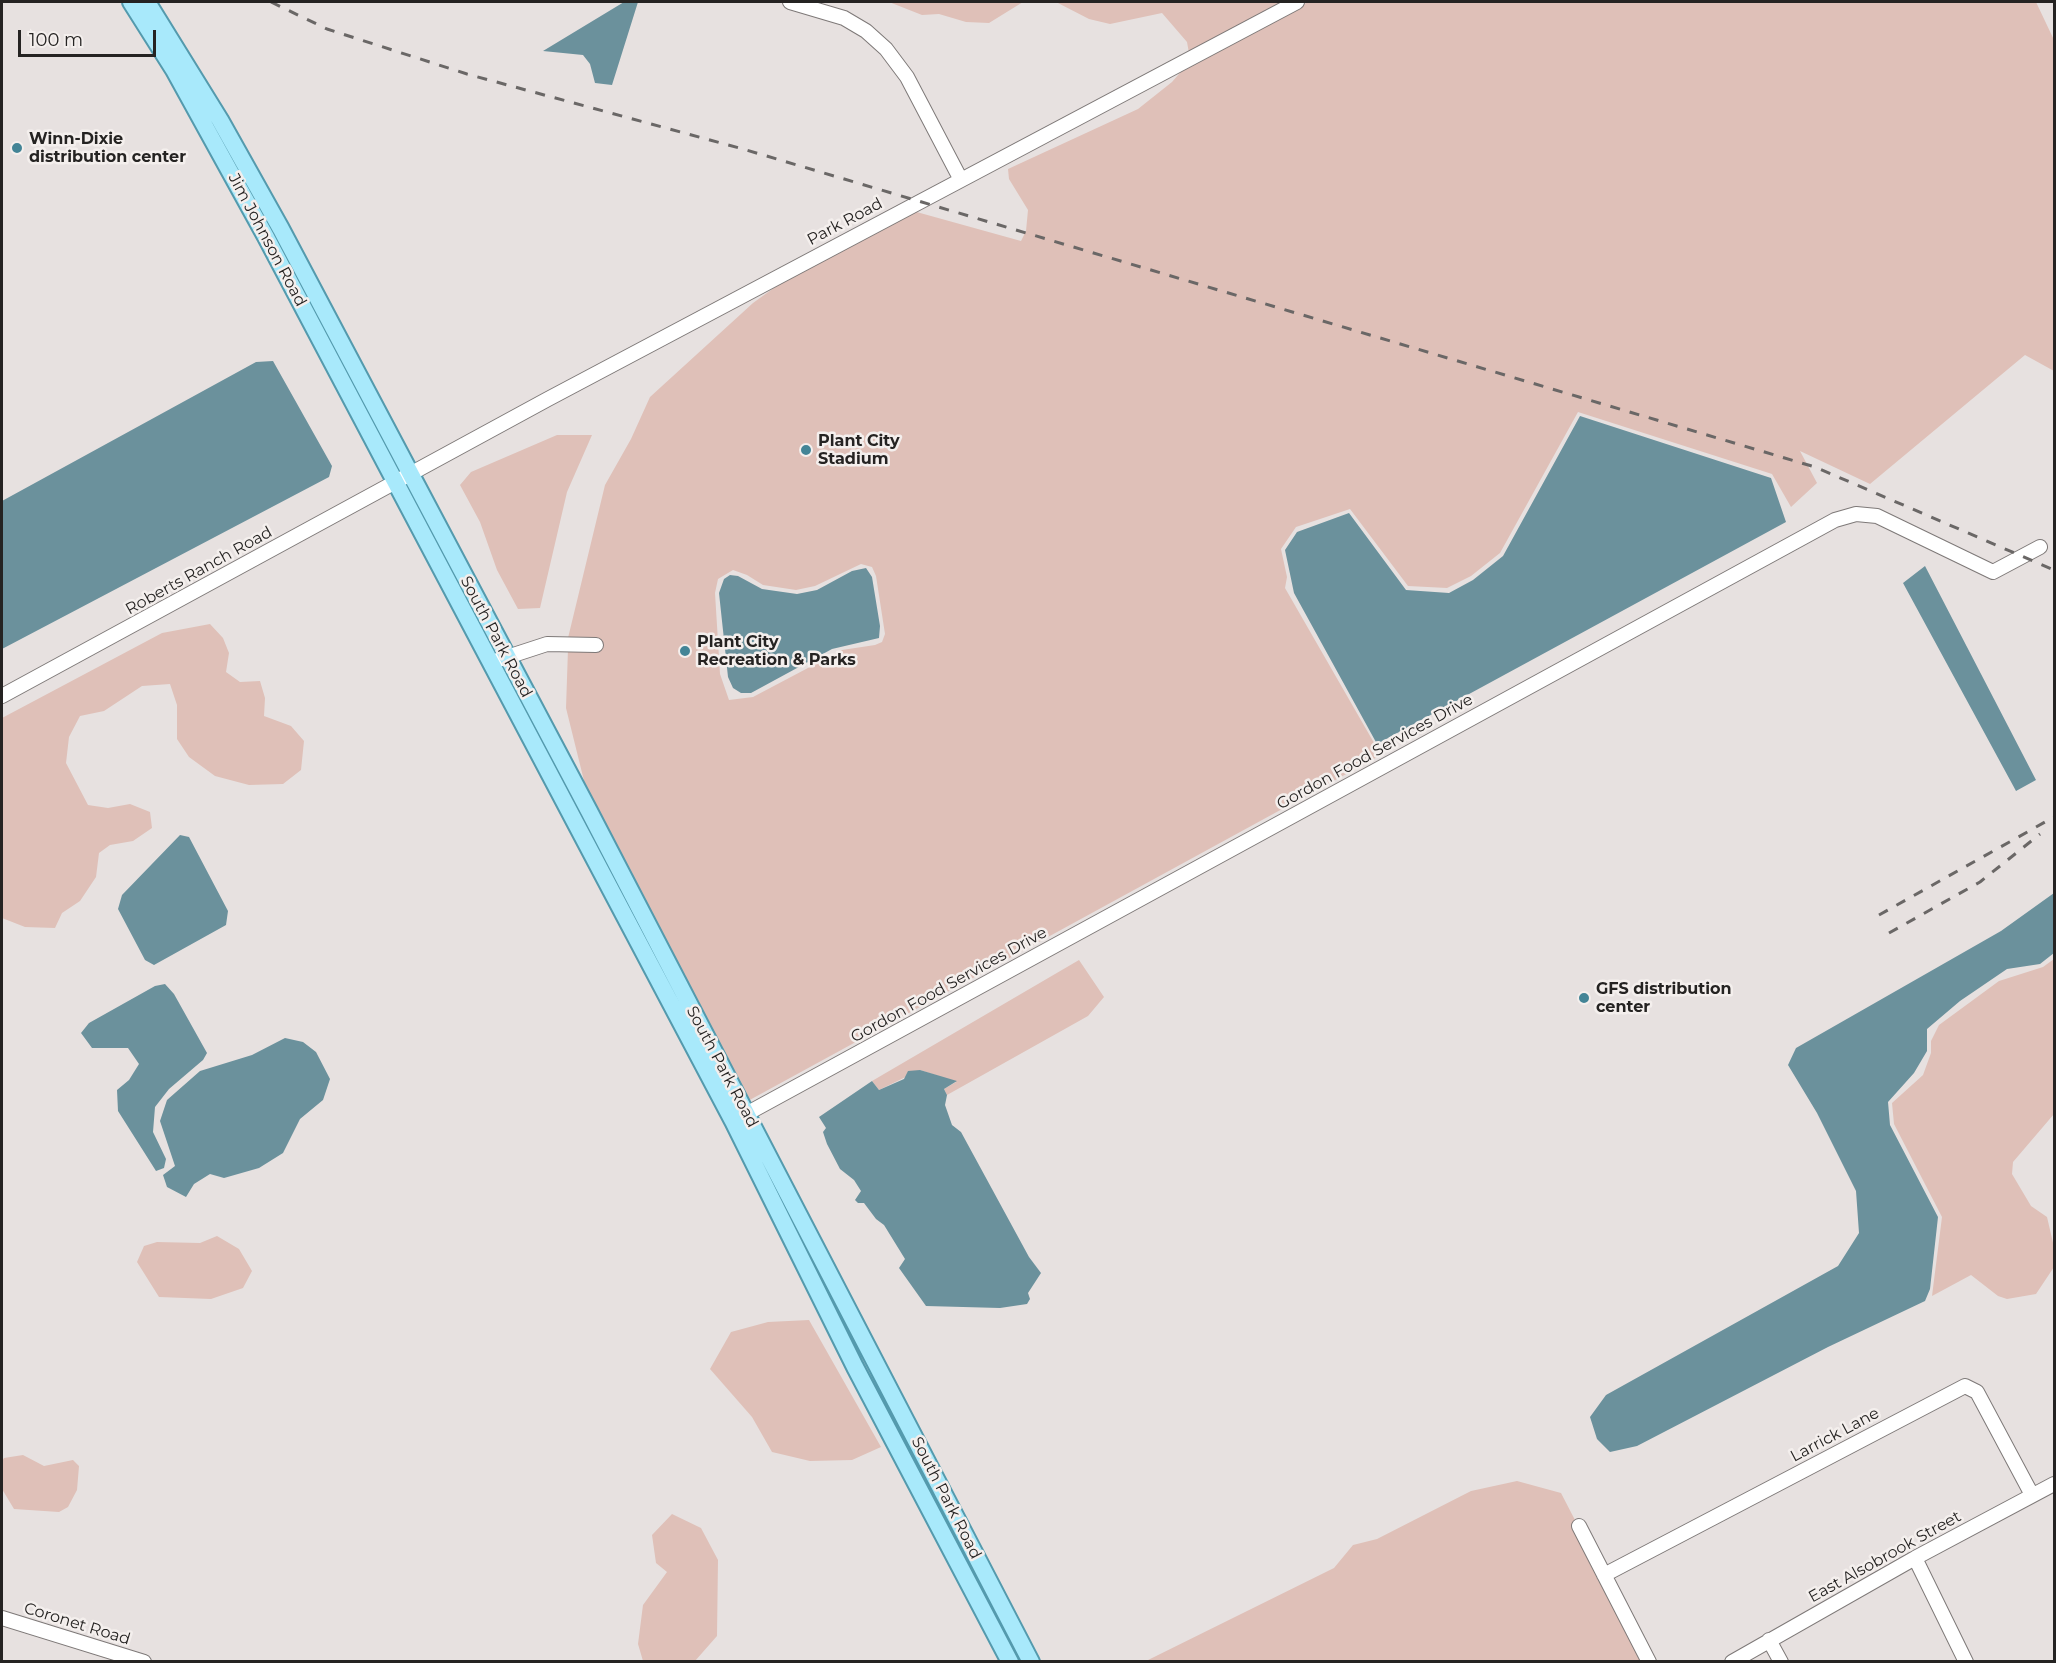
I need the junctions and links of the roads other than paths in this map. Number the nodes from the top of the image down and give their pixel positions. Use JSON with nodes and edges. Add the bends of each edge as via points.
{"nodes":[{"id":1,"x":131,"y":2,"type":"edge"},
{"id":2,"x":147,"y":2,"type":"edge"},
{"id":3,"x":790,"y":2,"type":"edge"},
{"id":4,"x":1297,"y":2,"type":"edge"},
{"id":5,"x":961,"y":180,"type":"junction"},
{"id":6,"x":266,"y":237,"type":"junction"},
{"id":7,"x":347,"y":354,"type":"junction"},
{"id":8,"x":403,"y":478,"type":"junction"},
{"id":9,"x":2040,"y":547,"type":"dead end"},
{"id":10,"x":596,"y":645,"type":"dead end"},
{"id":11,"x":497,"y":661,"type":"junction"},
{"id":12,"x":2,"y":696,"type":"edge"},
{"id":13,"x":565,"y":803,"type":"junction"},
{"id":14,"x":676,"y":981,"type":"junction"},
{"id":15,"x":740,"y":1118,"type":"junction"},
{"id":16,"x":2055,"y":1484,"type":"edge"},
{"id":17,"x":2032,"y":1495,"type":"junction"},
{"id":18,"x":1578,"y":1526,"type":"dead end"},
{"id":19,"x":1915,"y":1558,"type":"junction"},
{"id":20,"x":1604,"y":1575,"type":"junction"},
{"id":21,"x":2,"y":1617,"type":"edge"},
{"id":22,"x":1769,"y":1640,"type":"junction"},
{"id":23,"x":144,"y":1662,"type":"edge"},
{"id":24,"x":1010,"y":1662,"type":"edge"},
{"id":25,"x":1031,"y":1662,"type":"edge"},
{"id":26,"x":1649,"y":1662,"type":"edge"},
{"id":27,"x":1732,"y":1662,"type":"edge"},
{"id":28,"x":1781,"y":1662,"type":"edge"},
{"id":29,"x":1966,"y":1662,"type":"edge"}],
"edges":[{"from":1,"to":6,"type":"main road","name":"Jim Johnson Road","via":[[174,69]]},
{"from":2,"to":7,"type":"main road","name":"Jim Johnson Road","via":[[220,120]]},
{"from":3,"to":5,"type":"street","via":[[844,18],[886,49],[907,77]]},
{"from":4,"to":5,"type":"street","name":"Park Road"},
{"from":5,"to":8,"type":"street","name":"Park Road"},
{"from":6,"to":7,"type":"main road","via":[[285,251],[333,343]]},
{"from":6,"to":8,"type":"main road","name":"Jim Johnson Road","via":[[329,356]]},
{"from":7,"to":8,"type":"main road","name":"Jim Johnson Road"},
{"from":8,"to":11,"type":"main road","name":"South Park Road"},
{"from":8,"to":11,"type":"main road","name":"South Park Road","via":[[471,588]]},
{"from":8,"to":12,"type":"street","name":"Roberts Ranch Road"},
{"from":9,"to":15,"type":"street","name":"Gordon Food Services Drive","via":[[1994,572],[1877,516],[1856,514],[1835,520]]},
{"from":10,"to":11,"type":"street","via":[[547,644]]},
{"from":11,"to":13,"type":"main road","name":"South Park Road"},
{"from":11,"to":14,"type":"main road","name":"South Park Road","via":[[572,780]]},
{"from":13,"to":14,"type":"main road","via":[[585,818],[668,977]]},
{"from":13,"to":15,"type":"main road","name":"South Park Road","via":[[659,983],[683,1011]]},
{"from":14,"to":15,"type":"main road","name":"South Park Road"},
{"from":15,"to":24,"type":"main road","name":"South Park Road","via":[[855,1367]]},
{"from":15,"to":25,"type":"main road","name":"South Park Road","via":[[777,1173]]},
{"from":16,"to":17,"type":"street","name":"East Alsobrook Street"},
{"from":17,"to":19,"type":"street","name":"East Alsobrook Street"},
{"from":17,"to":20,"type":"street","name":"Larrick Lane","via":[[1977,1392],[1965,1386]]},
{"from":18,"to":20,"type":"street"},
{"from":19,"to":22,"type":"street","name":"East Alsobrook Street"},
{"from":19,"to":29,"type":"street"},
{"from":20,"to":26,"type":"street"},
{"from":21,"to":23,"type":"street","name":"Coronet Road"},
{"from":22,"to":27,"type":"street","name":"East Alsobrook Street"},
{"from":22,"to":28,"type":"street"}]}
